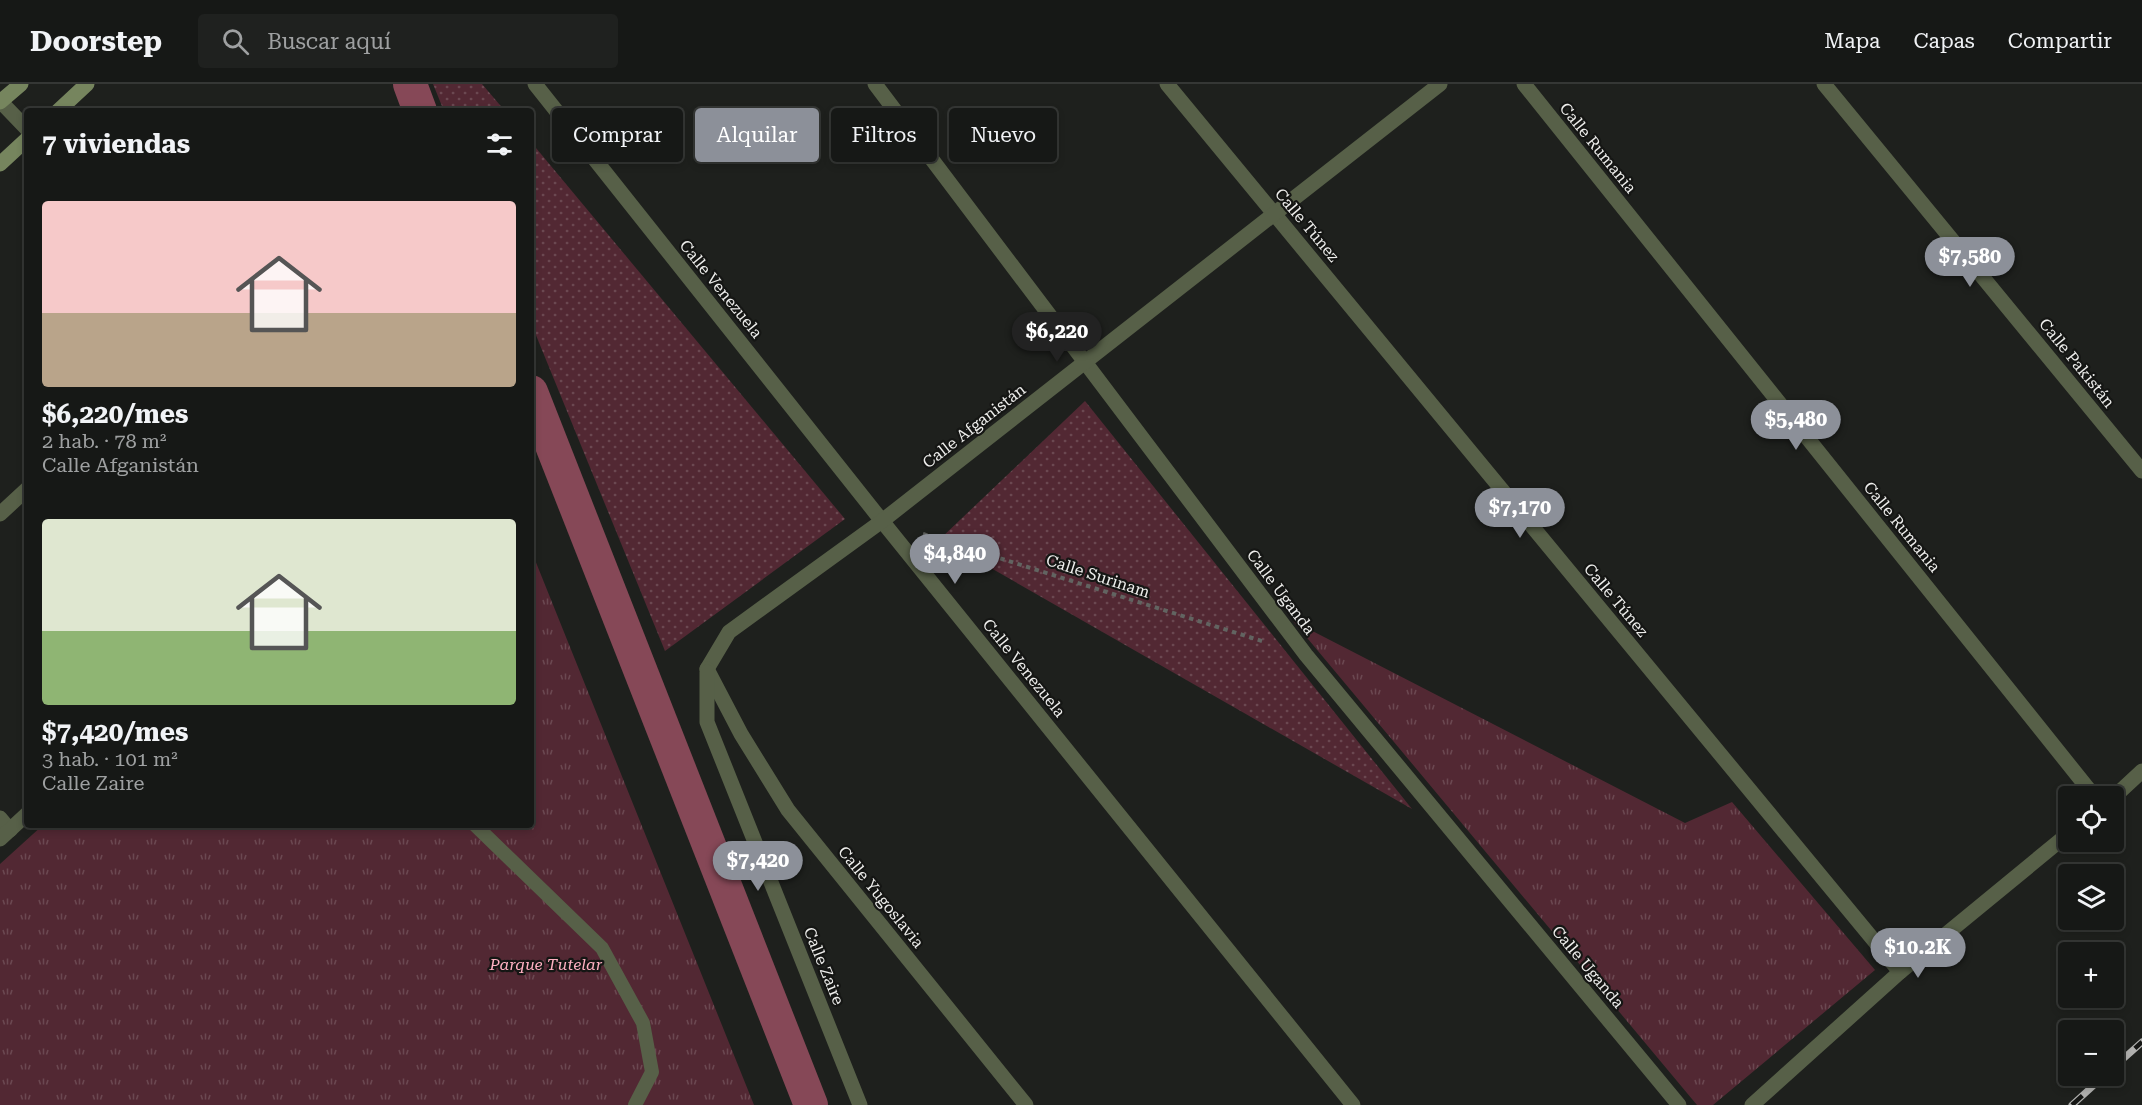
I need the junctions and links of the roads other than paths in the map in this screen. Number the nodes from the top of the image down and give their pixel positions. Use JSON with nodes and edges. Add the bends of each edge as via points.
{"nodes":[{"id":1,"x":21,"y":84,"type":"edge"},
{"id":2,"x":87,"y":84,"type":"edge"},
{"id":3,"x":535,"y":84,"type":"edge"},
{"id":4,"x":875,"y":84,"type":"edge"},
{"id":5,"x":1167,"y":84,"type":"edge"},
{"id":6,"x":1440,"y":84,"type":"edge"},
{"id":7,"x":1524,"y":84,"type":"edge"},
{"id":8,"x":1824,"y":84,"type":"edge"},
{"id":9,"x":0,"y":101,"type":"edge"},
{"id":10,"x":61,"y":108,"type":"edge"},
{"id":11,"x":24,"y":126,"type":"edge"},
{"id":12,"x":24,"y":142,"type":"edge"},
{"id":13,"x":0,"y":164,"type":"edge"},
{"id":14,"x":1274,"y":214,"type":"junction"},
{"id":15,"x":1085,"y":362,"type":"junction"},
{"id":16,"x":2142,"y":471,"type":"edge"},
{"id":17,"x":24,"y":492,"type":"edge"},
{"id":18,"x":0,"y":514,"type":"edge"},
{"id":19,"x":882,"y":521,"type":"junction"},
{"id":20,"x":707,"y":669,"type":"junction"},
{"id":21,"x":2142,"y":771,"type":"edge"},
{"id":22,"x":2086,"y":786,"type":"edge"},
{"id":23,"x":2124,"y":788,"type":"edge"},
{"id":24,"x":24,"y":816,"type":"edge"},
{"id":25,"x":478,"y":828,"type":"edge"},
{"id":26,"x":3,"y":829,"type":"edge"},
{"id":27,"x":2058,"y":842,"type":"edge"},
{"id":28,"x":1900,"y":972,"type":"junction"},
{"id":29,"x":635,"y":1105,"type":"edge"},
{"id":30,"x":860,"y":1105,"type":"edge"},
{"id":31,"x":1026,"y":1105,"type":"edge"},
{"id":32,"x":1353,"y":1105,"type":"edge"},
{"id":33,"x":1679,"y":1105,"type":"edge"},
{"id":34,"x":1752,"y":1105,"type":"edge"}],
"edges":[{"from":1,"to":9,"type":"street"},
{"from":2,"to":10,"type":"street"},
{"from":3,"to":19,"type":"street","name":"Calle Venezuela"},
{"from":4,"to":15,"type":"street","name":"Calle Uganda"},
{"from":5,"to":14,"type":"street","name":"Calle Túnez"},
{"from":6,"to":14,"type":"street","name":"Calle Afganistán"},
{"from":7,"to":22,"type":"street","name":"Calle Rumania"},
{"from":8,"to":16,"type":"street","name":"Calle Pakistán"},
{"from":9,"to":11,"type":"street"},
{"from":12,"to":13,"type":"street"},
{"from":14,"to":15,"type":"street","name":"Calle Afganistán"},
{"from":14,"to":28,"type":"street","name":"Calle Túnez"},
{"from":15,"to":19,"type":"street","name":"Calle Afganistán"},
{"from":15,"to":33,"type":"street","name":"Calle Uganda","via":[[1306,655]]},
{"from":17,"to":18,"type":"street"},
{"from":19,"to":20,"type":"street","name":"Calle Afganistán","via":[[729,632]]},
{"from":19,"to":32,"type":"street","name":"Calle Venezuela"},
{"from":20,"to":30,"type":"street","name":"Calle Zaire","via":[[707,722]]},
{"from":20,"to":31,"type":"street","name":"Calle Yugoslavia","via":[[788,810]]},
{"from":21,"to":23,"type":"street"},
{"from":24,"to":26,"type":"street"},
{"from":25,"to":29,"type":"lane","via":[[602,948],[643,1023],[652,1072]]},
{"from":27,"to":28,"type":"street"},
{"from":28,"to":34,"type":"street"}]}
